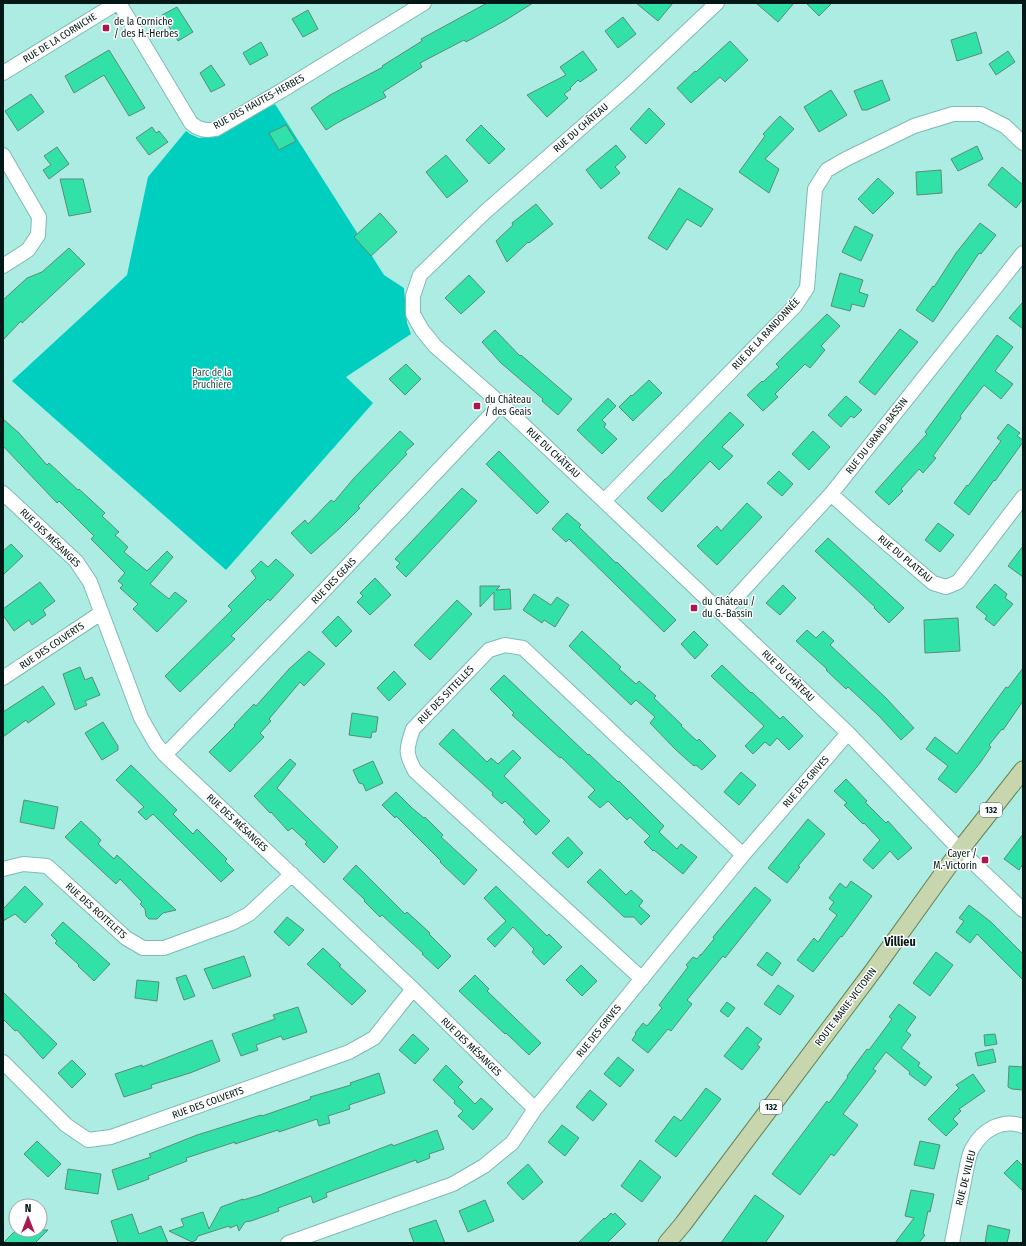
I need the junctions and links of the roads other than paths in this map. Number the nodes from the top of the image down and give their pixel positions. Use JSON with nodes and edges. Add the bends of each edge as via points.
{"nodes":[{"id":1,"x":118,"y":3,"type":"edge"},
{"id":2,"x":424,"y":3,"type":"edge"},
{"id":3,"x":717,"y":3,"type":"edge"},
{"id":4,"x":3,"y":74,"type":"edge"},
{"id":5,"x":1023,"y":143,"type":"edge"},
{"id":6,"x":3,"y":155,"type":"edge"},
{"id":7,"x":1023,"y":252,"type":"edge"},
{"id":8,"x":3,"y":266,"type":"edge"},
{"id":9,"x":501,"y":404,"type":"junction"},
{"id":10,"x":3,"y":493,"type":"edge"},
{"id":11,"x":831,"y":494,"type":"junction"},
{"id":12,"x":1023,"y":497,"type":"edge"},
{"id":13,"x":604,"y":500,"type":"junction"},
{"id":14,"x":101,"y":613,"type":"junction"},
{"id":15,"x":722,"y":613,"type":"junction"},
{"id":16,"x":3,"y":678,"type":"edge"},
{"id":17,"x":848,"y":733,"type":"junction"},
{"id":18,"x":165,"y":755,"type":"junction"},
{"id":19,"x":1023,"y":770,"type":"edge"},
{"id":20,"x":960,"y":850,"type":"junction"},
{"id":21,"x":743,"y":855,"type":"junction"},
{"id":22,"x":3,"y":869,"type":"edge"},
{"id":23,"x":292,"y":874,"type":"junction"},
{"id":24,"x":1023,"y":910,"type":"edge"},
{"id":25,"x":642,"y":978,"type":"junction"},
{"id":26,"x":412,"y":989,"type":"junction"},
{"id":27,"x":3,"y":1062,"type":"edge"},
{"id":28,"x":535,"y":1109,"type":"junction"},
{"id":29,"x":1023,"y":1126,"type":"edge"},
{"id":30,"x":288,"y":1243,"type":"edge"},
{"id":31,"x":667,"y":1243,"type":"edge"},
{"id":32,"x":952,"y":1243,"type":"edge"}],
"edges":[{"from":1,"to":2,"type":"street","name":"RUE DES HAUTES-HERBES","via":[[191,123],[205,130],[216,129]]},
{"from":1,"to":4,"type":"street","name":"RUE DE LA CORNICHE"},
{"from":3,"to":9,"type":"street","name":"RUE DU CHÂTEAU","via":[[629,86],[485,212],[420,275],[414,296],[414,314],[422,330],[435,346]]},
{"from":5,"to":13,"type":"street","name":"RUE DE LA RANDONNÉE","via":[[1005,126],[981,114],[953,114],[914,126],[827,170],[815,189],[807,288],[795,306]]},
{"from":6,"to":8,"type":"street","via":[[39,217],[38,235],[28,250]]},
{"from":7,"to":11,"type":"street","name":"RUE DU GRAND-BASSIN"},
{"from":9,"to":13,"type":"street","name":"RUE DU CHÂTEAU"},
{"from":9,"to":18,"type":"street","name":"RUE DES GEAIS"},
{"from":10,"to":14,"type":"street","name":"RUE DES MÉSANGES","via":[[76,561],[90,582]]},
{"from":11,"to":12,"type":"street","name":"RUE DU PLATEAU","via":[[933,583],[946,587],[958,582]]},
{"from":11,"to":15,"type":"street","name":"RUE DU GRAND-BASSIN"},
{"from":13,"to":15,"type":"street","name":"RUE DU CHÂTEAU"},
{"from":14,"to":16,"type":"street","name":"RUE DES COLVERTS"},
{"from":14,"to":18,"type":"street","name":"RUE DES MÉSANGES","via":[[141,718]]},
{"from":15,"to":17,"type":"street","name":"RUE DU CHÂTEAU"},
{"from":17,"to":20,"type":"street","name":"RUE DU CHÂTEAU"},
{"from":17,"to":21,"type":"street","name":"RUE DES GRIVES"},
{"from":18,"to":23,"type":"street","name":"RUE DES MÉSANGES"},
{"from":19,"to":20,"type":"main road","name":"ROUTE MARIE-VICTORIN","number":"132"},
{"from":20,"to":24,"type":"street","name":"RUE DU CHÂTEAU"},
{"from":20,"to":31,"type":"main road","name":"ROUTE MARIE-VICTORIN","number":"132","via":[[873,971]]},
{"from":21,"to":25,"type":"street","name":"RUE DES GRIVES"},
{"from":21,"to":25,"type":"street","name":"RUE DES SITTELLES","via":[[523,648],[505,645],[489,650],[413,729],[408,743],[408,757],[415,771]]},
{"from":22,"to":23,"type":"street","name":"RUE DES ROITELETS","via":[[23,864],[46,866],[126,938],[143,948],[164,948],[232,923],[249,914]]},
{"from":23,"to":26,"type":"street","name":"RUE DES MÉSANGES"},
{"from":25,"to":28,"type":"street","name":"RUE DES GRIVES"},
{"from":26,"to":27,"type":"street","name":"RUE DES COLVERTS","via":[[374,1038],[349,1052],[111,1137],[88,1140],[77,1133]]},
{"from":26,"to":28,"type":"street","name":"RUE DES MÉSANGES"},
{"from":28,"to":30,"type":"street","name":"RUE DES GRIVES","via":[[512,1143],[484,1166],[453,1184]]},
{"from":29,"to":32,"type":"street","name":"RUE DE VILIEU","via":[[1005,1123],[993,1127],[981,1136],[971,1150]]}]}
